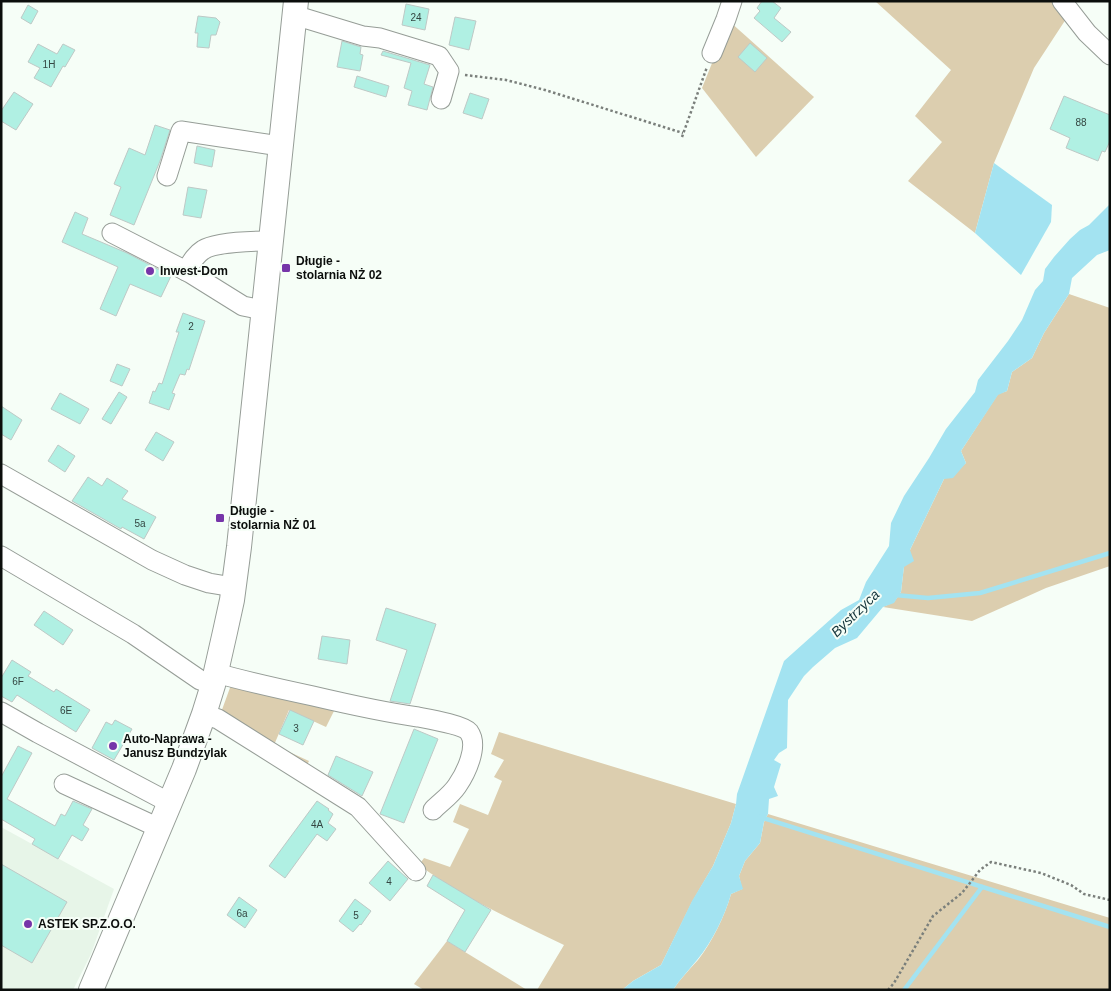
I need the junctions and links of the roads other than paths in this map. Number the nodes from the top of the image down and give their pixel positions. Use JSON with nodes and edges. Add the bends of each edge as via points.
{"nodes":[{"id":1,"x":732,"y":1,"type":"edge"},
{"id":2,"x":1062,"y":1,"type":"edge"},
{"id":3,"x":295,"y":8,"type":"edge"},
{"id":4,"x":712,"y":53,"type":"road end"},
{"id":5,"x":1110,"y":56,"type":"edge"},
{"id":6,"x":442,"y":98,"type":"dead end"},
{"id":7,"x":280,"y":146,"type":"junction"},
{"id":8,"x":167,"y":176,"type":"dead end"},
{"id":9,"x":112,"y":233,"type":"dead end"},
{"id":10,"x":270,"y":241,"type":"junction"},
{"id":11,"x":186,"y":271,"type":"junction"},
{"id":12,"x":263,"y":310,"type":"junction"},
{"id":13,"x":1,"y":474,"type":"edge"},
{"id":14,"x":1,"y":556,"type":"edge"},
{"id":15,"x":234,"y":587,"type":"junction"},
{"id":16,"x":214,"y":679,"type":"junction"},
{"id":17,"x":1,"y":712,"type":"edge"},
{"id":18,"x":204,"y":714,"type":"junction"},
{"id":19,"x":64,"y":784,"type":"dead end"},
{"id":20,"x":170,"y":804,"type":"junction"},
{"id":21,"x":433,"y":810,"type":"dead end"},
{"id":22,"x":159,"y":828,"type":"junction"},
{"id":23,"x":416,"y":871,"type":"dead end"},
{"id":24,"x":91,"y":990,"type":"edge"}],
"edges":[{"from":1,"to":4,"type":"street"},
{"from":2,"to":5,"type":"street","via":[[1086,33]]},
{"from":3,"to":6,"type":"street","via":[[363,36],[439,56],[449,71]]},
{"from":3,"to":7,"type":"main road"},
{"from":7,"to":8,"type":"street","via":[[181,131]]},
{"from":7,"to":10,"type":"main road"},
{"from":9,"to":11,"type":"street"},
{"from":10,"to":11,"type":"street","via":[[205,249]]},
{"from":10,"to":12,"type":"main road"},
{"from":11,"to":12,"type":"street","via":[[243,306]]},
{"from":12,"to":15,"type":"main road"},
{"from":13,"to":15,"type":"street","via":[[152,560],[209,584]]},
{"from":14,"to":16,"type":"street","via":[[132,634],[200,680]]},
{"from":15,"to":16,"type":"main road"},
{"from":16,"to":18,"type":"main road"},
{"from":16,"to":21,"type":"street","via":[[242,681],[432,720],[468,731],[473,750],[470,763],[457,786]]},
{"from":17,"to":20,"type":"street"},
{"from":18,"to":20,"type":"main road"},
{"from":18,"to":23,"type":"street","via":[[218,718],[358,807]]},
{"from":19,"to":22,"type":"street"},
{"from":20,"to":22,"type":"main road"},
{"from":22,"to":24,"type":"main road"}]}
